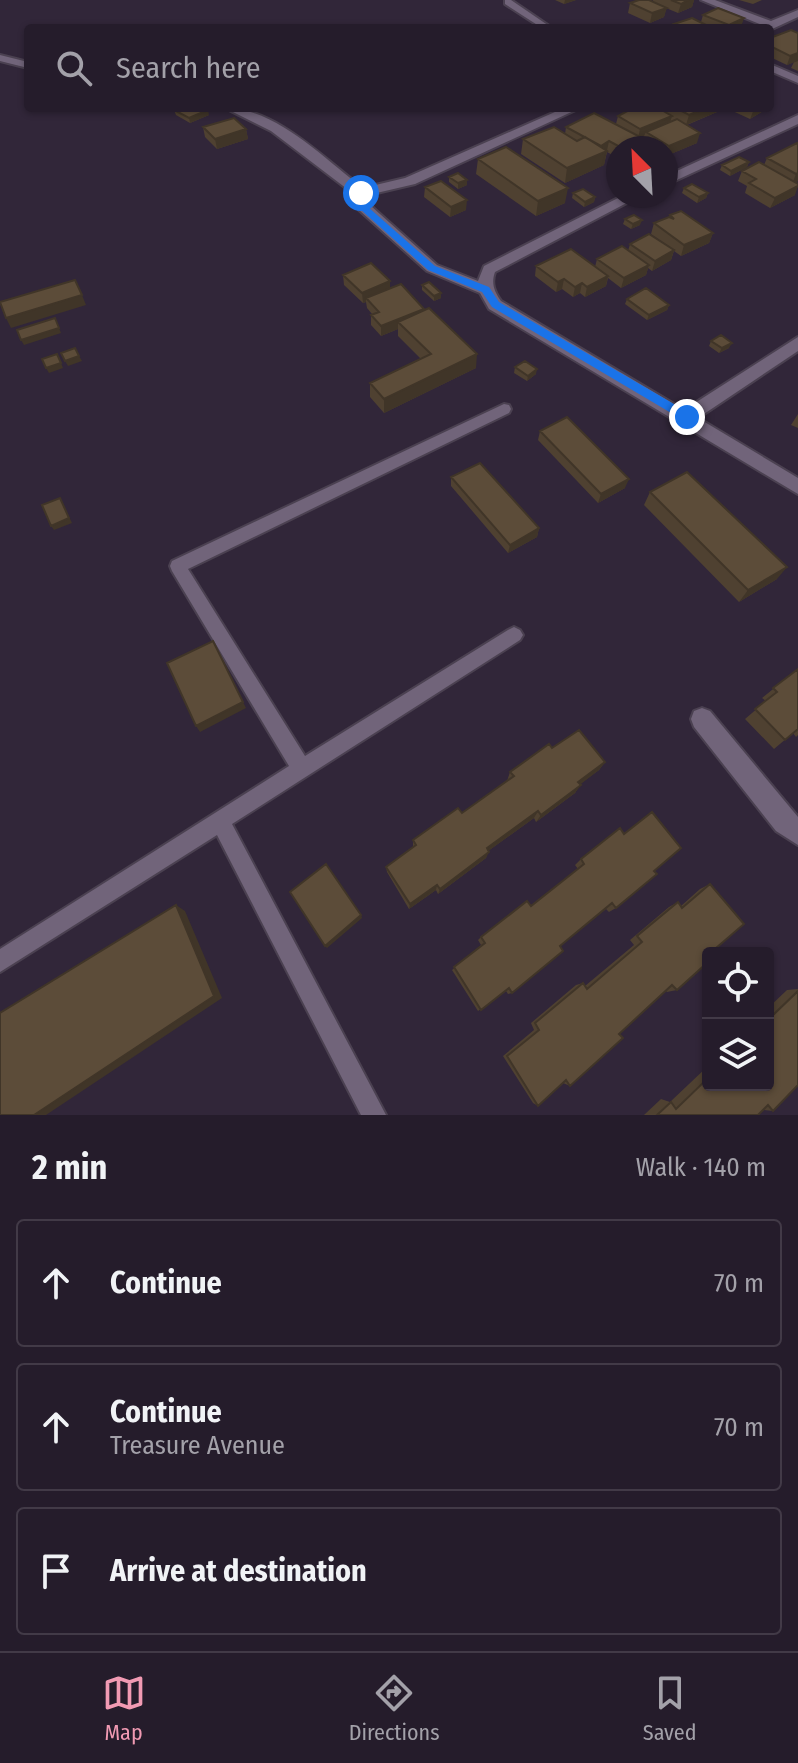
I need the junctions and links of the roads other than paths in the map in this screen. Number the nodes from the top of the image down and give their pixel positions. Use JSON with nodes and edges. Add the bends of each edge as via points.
{"nodes":[{"id":1,"x":706,"y":0,"type":"edge"},
{"id":2,"x":508,"y":2,"type":"dead end"},
{"id":3,"x":798,"y":13,"type":"edge"},
{"id":4,"x":542,"y":24,"type":"edge"},
{"id":5,"x":763,"y":24,"type":"edge"},
{"id":6,"x":773,"y":24,"type":"edge"},
{"id":7,"x":0,"y":58,"type":"edge"},
{"id":8,"x":24,"y":64,"type":"edge"},
{"id":9,"x":774,"y":69,"type":"edge"},
{"id":10,"x":798,"y":80,"type":"edge"},
{"id":11,"x":240,"y":112,"type":"edge"},
{"id":12,"x":565,"y":112,"type":"edge"},
{"id":13,"x":798,"y":119,"type":"edge"},
{"id":14,"x":678,"y":175,"type":"edge"},
{"id":15,"x":361,"y":193,"type":"junction"},
{"id":16,"x":609,"y":208,"type":"edge"},
{"id":17,"x":485,"y":289,"type":"junction"},
{"id":18,"x":798,"y":343,"type":"edge"},
{"id":19,"x":504,"y":409,"type":"dead end"},
{"id":20,"x":687,"y":417,"type":"junction"},
{"id":21,"x":798,"y":487,"type":"edge"},
{"id":22,"x":514,"y":635,"type":"dead end"},
{"id":23,"x":702,"y":719,"type":"dead end"},
{"id":24,"x":302,"y":769,"type":"junction"},
{"id":25,"x":220,"y":821,"type":"junction"},
{"id":26,"x":798,"y":833,"type":"edge"},
{"id":27,"x":0,"y":961,"type":"edge"},
{"id":28,"x":374,"y":1115,"type":"edge"}],
"edges":[{"from":1,"to":5,"type":"street"},
{"from":2,"to":4,"type":"lane"},
{"from":3,"to":6,"type":"street"},
{"from":7,"to":8,"type":"street"},
{"from":9,"to":10,"type":"street"},
{"from":11,"to":15,"type":"street","via":[[275,128]]},
{"from":12,"to":15,"type":"street","via":[[410,181]]},
{"from":13,"to":14,"type":"street"},
{"from":15,"to":17,"type":"street","via":[[364,207],[432,268]]},
{"from":16,"to":17,"type":"street","via":[[489,269]]},
{"from":17,"to":20,"type":"street","via":[[495,305]]},
{"from":18,"to":20,"type":"street"},
{"from":19,"to":24,"type":"lane","via":[[178,566]]},
{"from":20,"to":21,"type":"street"},
{"from":22,"to":24,"type":"lane"},
{"from":23,"to":26,"type":"street"},
{"from":24,"to":25,"type":"lane"},
{"from":25,"to":27,"type":"lane"},
{"from":25,"to":28,"type":"lane"}]}
